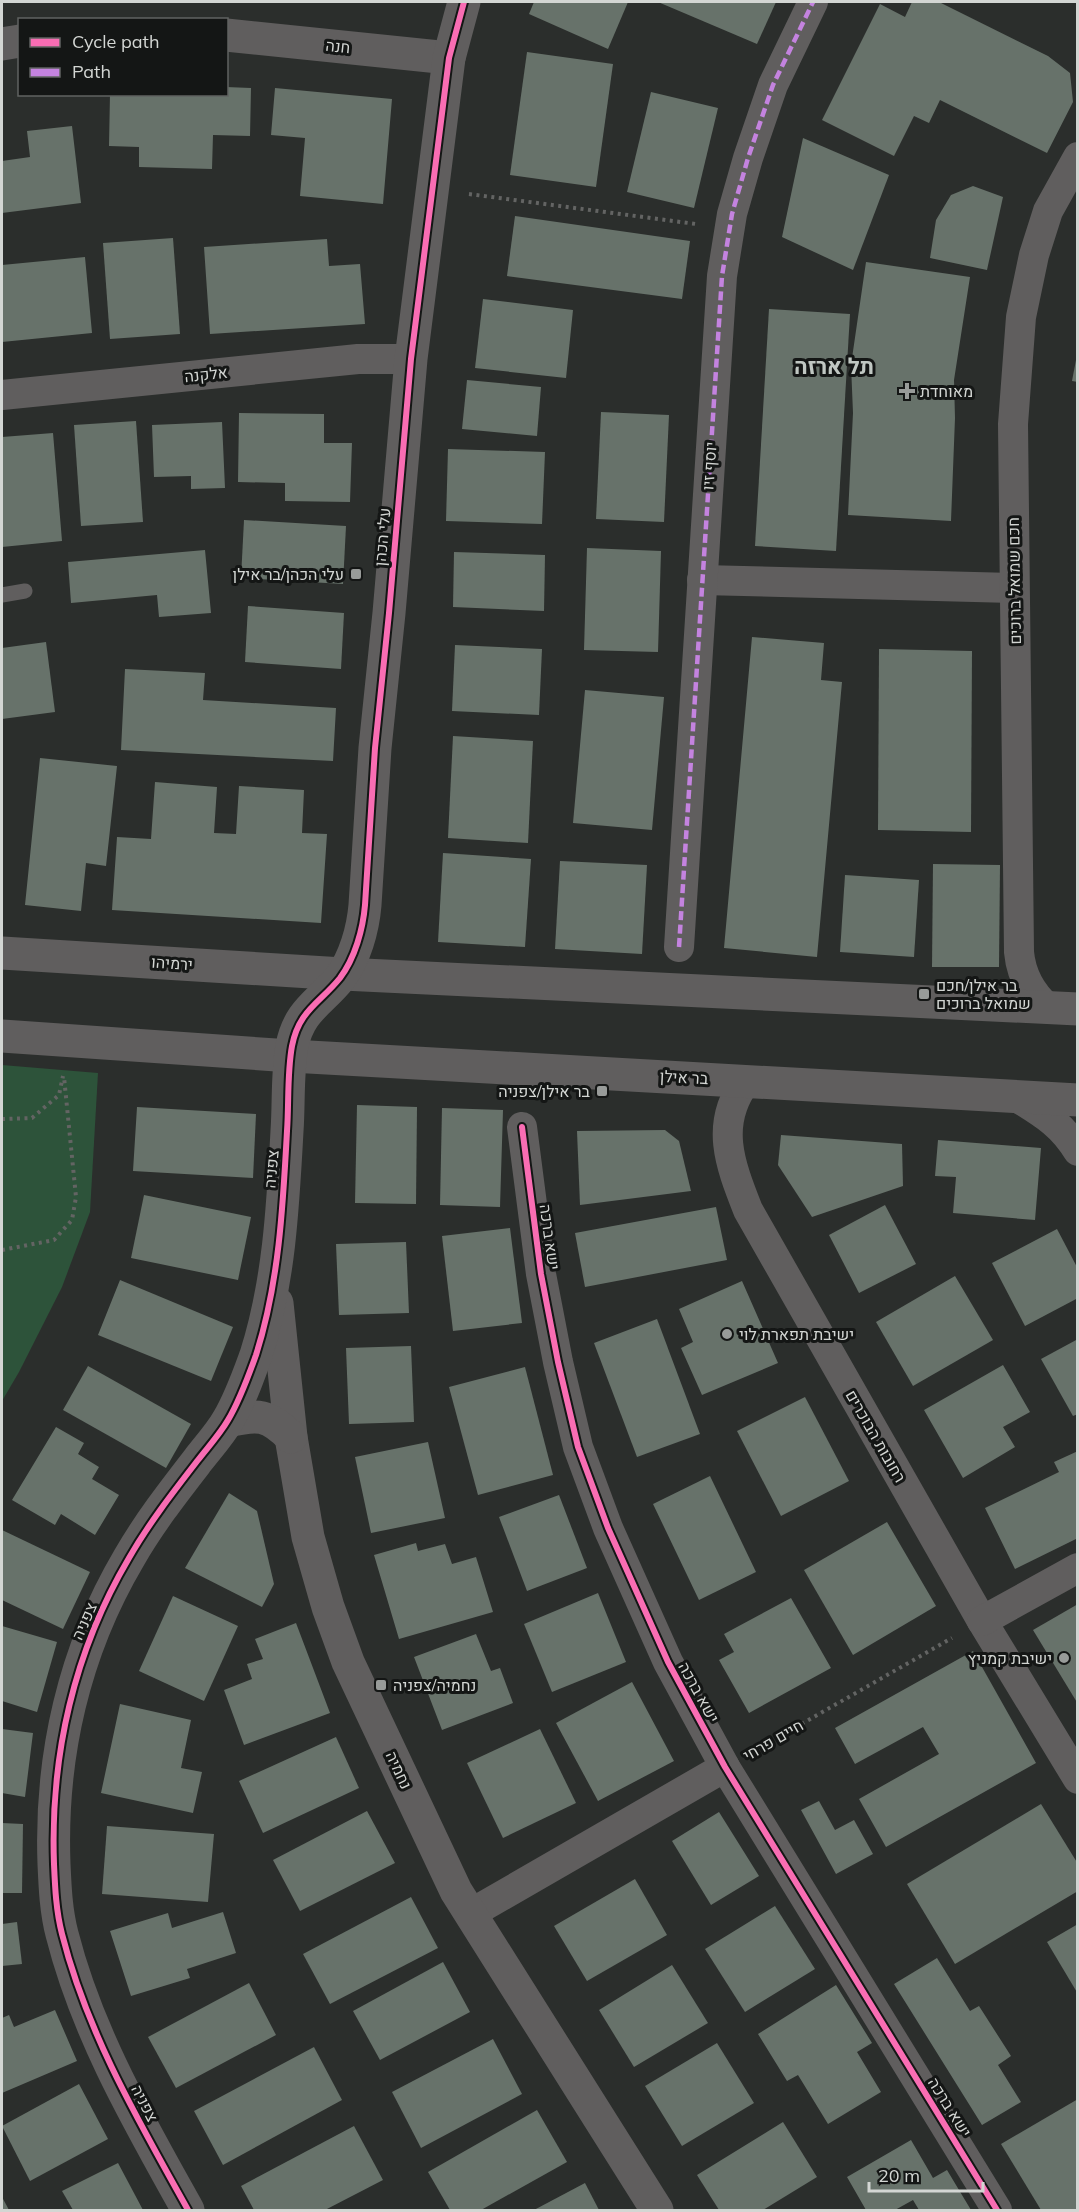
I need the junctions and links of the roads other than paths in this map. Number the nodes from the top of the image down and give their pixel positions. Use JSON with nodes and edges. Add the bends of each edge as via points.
{"nodes":[{"id":1,"x":464,"y":2,"type":"edge"},
{"id":2,"x":813,"y":2,"type":"edge"},
{"id":3,"x":228,"y":35,"type":"edge"},
{"id":4,"x":18,"y":42,"type":"edge"},
{"id":5,"x":2,"y":44,"type":"edge"},
{"id":6,"x":449,"y":58,"type":"junction"},
{"id":7,"x":1077,"y":157,"type":"edge"},
{"id":8,"x":411,"y":359,"type":"junction"},
{"id":9,"x":2,"y":395,"type":"edge"},
{"id":10,"x":702,"y":580,"type":"junction"},
{"id":11,"x":1013,"y":588,"type":"junction"},
{"id":12,"x":25,"y":591,"type":"dead end"},
{"id":13,"x":2,"y":595,"type":"edge"},
{"id":14,"x":679,"y":947,"type":"dead end"},
{"id":15,"x":2,"y":952,"type":"edge"},
{"id":16,"x":343,"y":974,"type":"junction"},
{"id":17,"x":1063,"y":1008,"type":"edge"},
{"id":18,"x":2,"y":1036,"type":"edge"},
{"id":19,"x":291,"y":1056,"type":"junction"},
{"id":20,"x":746,"y":1081,"type":"junction"},
{"id":21,"x":1015,"y":1096,"type":"junction"},
{"id":22,"x":1077,"y":1100,"type":"edge"},
{"id":23,"x":522,"y":1127,"type":"dead end"},
{"id":24,"x":1077,"y":1151,"type":"edge"},
{"id":25,"x":274,"y":1280,"type":"junction"},
{"id":26,"x":228,"y":1421,"type":"junction"},
{"id":27,"x":291,"y":1437,"type":"junction"},
{"id":28,"x":1077,"y":1568,"type":"edge"},
{"id":29,"x":982,"y":1621,"type":"junction"},
{"id":30,"x":725,"y":1767,"type":"junction"},
{"id":31,"x":1077,"y":1779,"type":"edge"},
{"id":32,"x":470,"y":1914,"type":"junction"},
{"id":33,"x":188,"y":2211,"type":"edge"},
{"id":34,"x":657,"y":2211,"type":"edge"},
{"id":35,"x":997,"y":2211,"type":"edge"}],
"edges":[{"from":1,"to":6,"type":"street","name":"עלי הכהן"},
{"from":2,"to":10,"type":"street","name":"יוסף זיו","via":[[772,85],[732,214],[721,287]]},
{"from":3,"to":6,"type":"street","name":"חנה"},
{"from":4,"to":5,"type":"street"},
{"from":6,"to":8,"type":"street","name":"עלי הכהן"},
{"from":7,"to":11,"type":"street","name":"חכם שמואל ברוכים","via":[[1048,211],[1021,317],[1012,424]]},
{"from":8,"to":9,"type":"street","name":"אלקנה","via":[[358,359]]},
{"from":8,"to":16,"type":"street","name":"עלי הכהן","via":[[375,748],[365,911]]},
{"from":10,"to":11,"type":"street"},
{"from":10,"to":14,"type":"street","name":"יוסף זיו"},
{"from":11,"to":17,"type":"street","name":"חכם שמואל ברוכים","via":[[1020,960],[1038,999]]},
{"from":12,"to":13,"type":"lane"},
{"from":15,"to":16,"type":"street","name":"ירמיהו"},
{"from":16,"to":17,"type":"street"},
{"from":16,"to":19,"type":"street","name":"עלי הכהן","via":[[304,1016]]},
{"from":18,"to":19,"type":"street"},
{"from":19,"to":20,"type":"street","name":"בר אילן"},
{"from":19,"to":25,"type":"street","name":"צפניה"},
{"from":20,"to":21,"type":"street","name":"בר אילן"},
{"from":20,"to":29,"type":"street","name":"רחובות הבוכרים","via":[[732,1104],[727,1130],[730,1160],[748,1210]]},
{"from":21,"to":22,"type":"street","name":"בר אילן"},
{"from":21,"to":24,"type":"street","via":[[1067,1133]]},
{"from":23,"to":30,"type":"street","name":"ישא ברכה","via":[[541,1274],[578,1447],[608,1528],[668,1662]]},
{"from":25,"to":26,"type":"street","name":"צפניה","via":[[256,1354]]},
{"from":25,"to":27,"type":"street","name":"נחמיה"},
{"from":26,"to":27,"type":"street","via":[[262,1417],[277,1423]]},
{"from":26,"to":33,"type":"street","name":"צפניה","via":[[128,1559],[91,1636],[65,1724],[53,1837],[61,1930],[74,1974],[101,2045]]},
{"from":27,"to":32,"type":"street","name":"נחמיה","via":[[308,1537],[348,1662]]},
{"from":28,"to":29,"type":"street"},
{"from":29,"to":31,"type":"street","name":"רחובות הבוכרים"},
{"from":30,"to":32,"type":"street","name":"חיים פרחי"},
{"from":30,"to":35,"type":"street","name":"ישא ברכה"},
{"from":32,"to":34,"type":"street","name":"נחמיה"}]}
